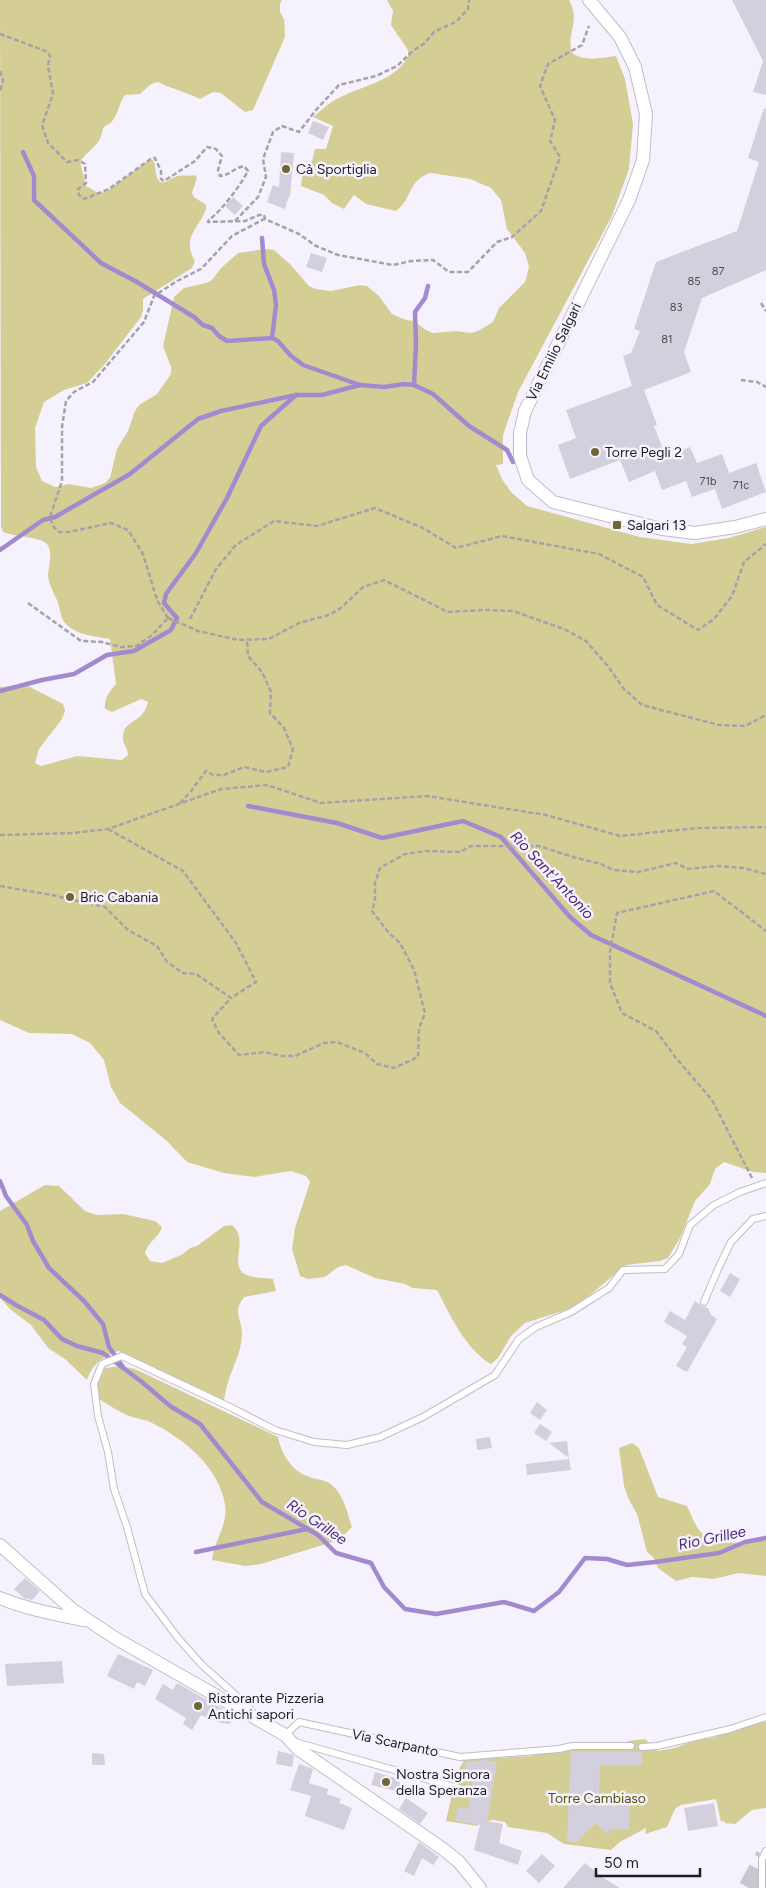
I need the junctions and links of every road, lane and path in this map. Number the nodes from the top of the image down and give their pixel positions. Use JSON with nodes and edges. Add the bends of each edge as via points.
{"nodes":[{"id":1,"x":468,"y":0,"type":"edge"},
{"id":2,"x":589,"y":0,"type":"edge"},
{"id":3,"x":589,"y":26,"type":"dead end"},
{"id":4,"x":0,"y":34,"type":"edge"},
{"id":5,"x":0,"y":72,"type":"edge"},
{"id":6,"x":0,"y":92,"type":"edge"},
{"id":7,"x":264,"y":219,"type":"junction"},
{"id":8,"x":234,"y":222,"type":"junction"},
{"id":9,"x":761,"y":303,"type":"dead end"},
{"id":10,"x":766,"y":311,"type":"edge"},
{"id":11,"x":741,"y":380,"type":"dead end"},
{"id":12,"x":766,"y":387,"type":"edge"},
{"id":13,"x":766,"y":519,"type":"edge"},
{"id":14,"x":766,"y":544,"type":"edge"},
{"id":15,"x":28,"y":603,"type":"dead end"},
{"id":16,"x":168,"y":618,"type":"junction"},
{"id":17,"x":190,"y":619,"type":"dead end"},
{"id":18,"x":248,"y":640,"type":"junction"},
{"id":19,"x":766,"y":715,"type":"edge"},
{"id":20,"x":179,"y":804,"type":"junction"},
{"id":21,"x":766,"y":827,"type":"edge"},
{"id":22,"x":108,"y":829,"type":"junction"},
{"id":23,"x":0,"y":835,"type":"edge"},
{"id":24,"x":766,"y":874,"type":"edge"},
{"id":25,"x":0,"y":886,"type":"edge"},
{"id":26,"x":766,"y":931,"type":"edge"},
{"id":27,"x":231,"y":998,"type":"junction"},
{"id":28,"x":766,"y":1183,"type":"edge"},
{"id":29,"x":756,"y":1186,"type":"junction"},
{"id":30,"x":766,"y":1216,"type":"edge"},
{"id":31,"x":704,"y":1302,"type":"dead end"},
{"id":32,"x":0,"y":1545,"type":"edge"},
{"id":33,"x":0,"y":1598,"type":"edge"},
{"id":34,"x":90,"y":1621,"type":"junction"},
{"id":35,"x":766,"y":1717,"type":"edge"},
{"id":36,"x":256,"y":1720,"type":"junction"},
{"id":37,"x":287,"y":1738,"type":"junction"},
{"id":38,"x":631,"y":1746,"type":"dead end"},
{"id":39,"x":642,"y":1747,"type":"dead end"},
{"id":40,"x":465,"y":1790,"type":"dead end"},
{"id":41,"x":766,"y":1851,"type":"edge"},
{"id":42,"x":480,"y":1888,"type":"edge"},
{"id":43,"x":762,"y":1888,"type":"edge"}],
"edges":[{"from":1,"to":8,"type":"path","via":[[468,9],[457,21],[434,32],[426,43],[397,66],[376,76],[340,85],[299,132],[282,126],[273,132],[263,159],[266,176],[258,197]]},
{"from":2,"to":13,"type":"street","name":"Via Emilio Salgari","via":[[620,37],[635,67],[646,114],[643,160],[629,200],[524,412],[520,456],[528,480],[553,502],[662,529],[695,533]]},
{"from":3,"to":7,"type":"path","via":[[582,45],[548,64],[540,86],[555,120],[550,141],[560,157],[541,211],[512,237],[497,242],[468,272],[449,272],[433,260],[393,265],[338,255]]},
{"from":4,"to":8,"type":"path","via":[[48,52],[50,56],[48,66],[53,94],[42,126],[48,143],[67,162],[78,160],[84,164],[86,183],[78,189],[79,194],[84,198],[109,188],[152,158],[156,158],[164,181],[195,161],[207,147],[216,149],[222,156],[218,170],[220,176],[244,166],[248,172],[208,222]]},
{"from":5,"to":6,"type":"path","via":[[3,80]]},
{"from":7,"to":8,"type":"path","via":[[259,215]]},
{"from":7,"to":16,"type":"path","via":[[232,236],[201,269],[154,296],[144,322],[93,382],[74,392],[66,401],[62,427],[62,481],[50,517],[53,526],[59,532],[68,532],[111,523],[128,530],[143,554],[157,600]]},
{"from":9,"to":10,"type":"path"},
{"from":11,"to":12,"type":"path","via":[[758,382]]},
{"from":14,"to":17,"type":"path","via":[[744,562],[732,596],[714,619],[698,630],[657,605],[643,577],[599,554],[502,536],[456,548],[423,528],[375,508],[317,526],[274,521],[236,546],[216,569]]},
{"from":15,"to":16,"type":"path","via":[[81,641],[121,647],[136,646]]},
{"from":16,"to":18,"type":"path","via":[[198,631]]},
{"from":18,"to":19,"type":"path","via":[[269,639],[299,623],[329,616],[363,587],[384,580],[448,612],[513,611],[564,629],[586,641],[624,689],[642,706],[720,725],[745,726]]},
{"from":18,"to":20,"type":"path","via":[[248,656],[262,672],[271,692],[270,713],[284,728],[293,748],[288,767],[266,772],[244,767],[224,775],[206,771]]},
{"from":20,"to":21,"type":"path","via":[[221,789],[267,785],[321,803],[427,796],[546,815],[620,836],[696,828]]},
{"from":20,"to":22,"type":"path"},
{"from":22,"to":23,"type":"path"},
{"from":22,"to":27,"type":"path","via":[[183,871],[236,943],[256,982]]},
{"from":24,"to":27,"type":"path","via":[[717,866],[688,869],[676,863],[638,872],[613,870],[539,846],[472,846],[460,852],[406,854],[380,868],[372,911],[400,943],[414,970],[425,1014],[419,1028],[418,1057],[394,1068],[377,1064],[365,1053],[336,1042],[324,1043],[296,1056],[264,1052],[239,1055],[219,1033],[212,1019]]},
{"from":25,"to":27,"type":"path","via":[[101,906],[128,930],[157,946],[167,962],[183,973],[196,974]]},
{"from":26,"to":29,"type":"path","via":[[714,891],[617,913],[610,952],[610,982],[622,1013],[656,1031],[712,1100]]},
{"from":28,"to":29,"type":"lane"},
{"from":29,"to":36,"type":"lane","via":[[714,1205],[690,1225],[680,1254],[665,1269],[623,1270],[608,1288],[571,1312],[519,1338],[495,1375],[423,1417],[380,1437],[347,1445],[314,1442],[274,1430],[122,1356],[102,1364],[94,1384],[98,1416],[114,1489],[145,1594],[178,1638],[249,1707]]},
{"from":30,"to":31,"type":"lane","via":[[753,1218],[731,1242]]},
{"from":32,"to":34,"type":"street","via":[[73,1610]]},
{"from":33,"to":34,"type":"street","via":[[42,1612]]},
{"from":34,"to":36,"type":"street"},
{"from":35,"to":39,"type":"lane","via":[[730,1729]]},
{"from":36,"to":37,"type":"street"},
{"from":37,"to":38,"type":"lane","name":"Via Scarpanto","via":[[299,1722],[460,1757],[572,1746]]},
{"from":37,"to":40,"type":"lane"},
{"from":37,"to":42,"type":"street","via":[[298,1749],[443,1849]]},
{"from":41,"to":43,"type":"lane","via":[[762,1858]]}]}
